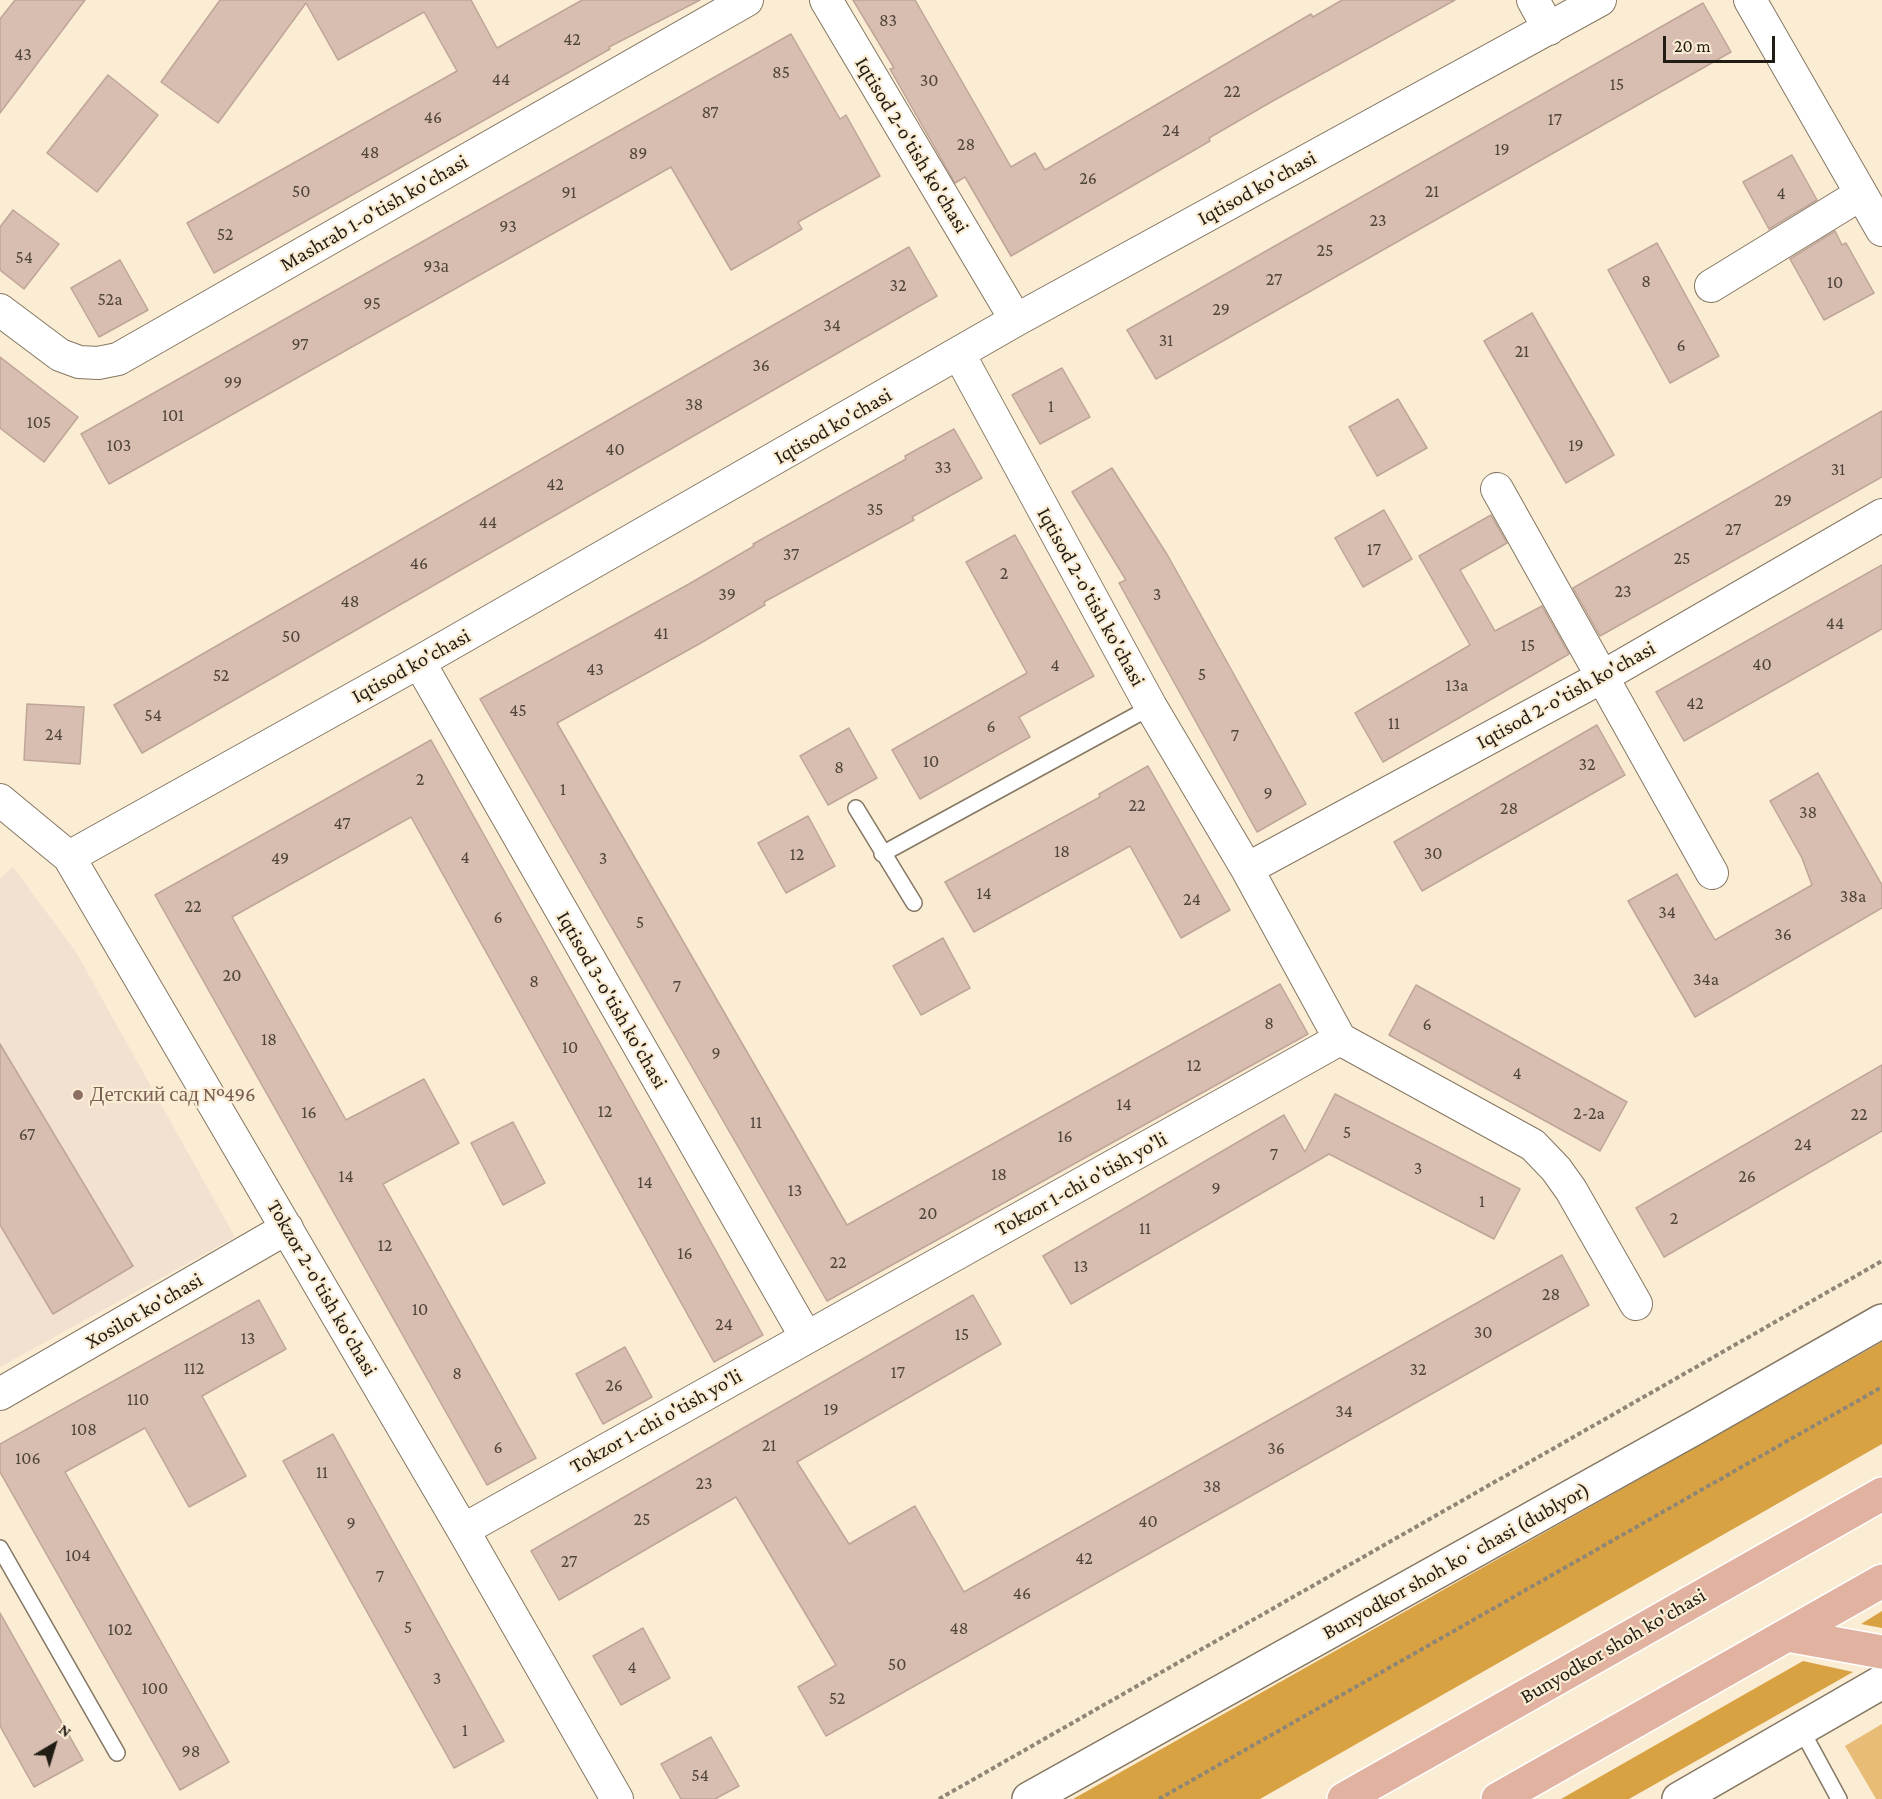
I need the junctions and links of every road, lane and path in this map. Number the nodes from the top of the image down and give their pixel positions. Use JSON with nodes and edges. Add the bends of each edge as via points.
{"nodes":[{"id":1,"x":747,"y":0,"type":"edge"},
{"id":2,"x":826,"y":0,"type":"edge"},
{"id":3,"x":1533,"y":0,"type":"edge"},
{"id":4,"x":1600,"y":0,"type":"edge"},
{"id":5,"x":1750,"y":0,"type":"edge"},
{"id":6,"x":1549,"y":29,"type":"junction"},
{"id":7,"x":1861,"y":194,"type":"junction"},
{"id":8,"x":1882,"y":230,"type":"edge"},
{"id":9,"x":1711,"y":286,"type":"dead end"},
{"id":10,"x":0,"y":310,"type":"edge"},
{"id":11,"x":1016,"y":320,"type":"junction"},
{"id":12,"x":958,"y":354,"type":"junction"},
{"id":13,"x":1497,"y":489,"type":"dead end"},
{"id":14,"x":1882,"y":515,"type":"edge"},
{"id":15,"x":419,"y":662,"type":"junction"},
{"id":16,"x":1602,"y":677,"type":"junction"},
{"id":17,"x":1151,"y":707,"type":"junction"},
{"id":18,"x":0,"y":800,"type":"edge"},
{"id":19,"x":856,"y":807,"type":"dead end"},
{"id":20,"x":882,"y":854,"type":"junction"},
{"id":21,"x":69,"y":857,"type":"junction"},
{"id":22,"x":1247,"y":869,"type":"junction"},
{"id":23,"x":1712,"y":873,"type":"dead end"},
{"id":24,"x":914,"y":903,"type":"dead end"},
{"id":25,"x":1340,"y":1039,"type":"junction"},
{"id":26,"x":287,"y":1228,"type":"junction"},
{"id":27,"x":1882,"y":1261,"type":"edge"},
{"id":28,"x":1636,"y":1304,"type":"dead end"},
{"id":29,"x":1882,"y":1321,"type":"edge"},
{"id":30,"x":806,"y":1337,"type":"junction"},
{"id":31,"x":1882,"y":1387,"type":"edge"},
{"id":32,"x":0,"y":1394,"type":"edge"},
{"id":33,"x":1882,"y":1494,"type":"edge"},
{"id":34,"x":463,"y":1530,"type":"junction"},
{"id":35,"x":0,"y":1548,"type":"edge"},
{"id":36,"x":1882,"y":1581,"type":"edge"},
{"id":37,"x":1786,"y":1635,"type":"junction"},
{"id":38,"x":1882,"y":1652,"type":"edge"},
{"id":39,"x":1882,"y":1682,"type":"edge"},
{"id":40,"x":1801,"y":1729,"type":"junction"},
{"id":41,"x":117,"y":1754,"type":"dead end"},
{"id":42,"x":617,"y":1799,"type":"edge"},
{"id":43,"x":939,"y":1799,"type":"edge"},
{"id":44,"x":1029,"y":1799,"type":"edge"},
{"id":45,"x":1159,"y":1799,"type":"edge"},
{"id":46,"x":1344,"y":1799,"type":"edge"},
{"id":47,"x":1498,"y":1799,"type":"edge"},
{"id":48,"x":1679,"y":1799,"type":"edge"},
{"id":49,"x":1839,"y":1799,"type":"edge"}],
"edges":[{"from":1,"to":10,"type":"street","name":"Mashrab 1-o'tish ko'chasi","via":[[118,359],[79,362],[60,355]]},
{"from":2,"to":11,"type":"street","name":"Iqtisod 2-o'tish ko'chasi"},
{"from":3,"to":6,"type":"street"},
{"from":4,"to":6,"type":"street","name":"Iqtisod ko'chasi"},
{"from":5,"to":7,"type":"street"},
{"from":6,"to":11,"type":"street","name":"Iqtisod ko'chasi"},
{"from":7,"to":8,"type":"street"},
{"from":7,"to":9,"type":"street"},
{"from":11,"to":12,"type":"street","name":"Iqtisod ko'chasi"},
{"from":12,"to":15,"type":"street","name":"Iqtisod ko'chasi"},
{"from":12,"to":17,"type":"street","name":"Iqtisod 2-o'tish ko'chasi"},
{"from":13,"to":16,"type":"street"},
{"from":14,"to":16,"type":"street","name":"Iqtisod 2-o'tish ko'chasi"},
{"from":15,"to":21,"type":"street","name":"Iqtisod ko'chasi"},
{"from":15,"to":30,"type":"street","name":"Iqtisod 3-o'tish ko'chasi"},
{"from":16,"to":22,"type":"street","name":"Iqtisod 2-o'tish ko'chasi"},
{"from":16,"to":23,"type":"street"},
{"from":17,"to":20,"type":"lane"},
{"from":17,"to":22,"type":"street","name":"Iqtisod 2-o'tish ko'chasi"},
{"from":18,"to":21,"type":"street","name":"Tokzor 2-o'tish ko'chasi"},
{"from":19,"to":20,"type":"lane"},
{"from":20,"to":24,"type":"lane"},
{"from":21,"to":26,"type":"street","name":"Tokzor 2-o'tish ko'chasi"},
{"from":22,"to":25,"type":"street","name":"Iqtisod 2-o'tish ko'chasi"},
{"from":25,"to":28,"type":"street","via":[[1533,1145],[1571,1191]]},
{"from":25,"to":30,"type":"street","name":"Tokzor 1-chi o'tish yo'li"},
{"from":26,"to":32,"type":"street","name":"Xosilot ko'chasi"},
{"from":26,"to":34,"type":"street","name":"Tokzor 2-o'tish ko'chasi"},
{"from":27,"to":43,"type":"path"},
{"from":29,"to":44,"type":"street","name":"Bunyodkor shoh koʻchasi (dublyor)"},
{"from":30,"to":34,"type":"street","name":"Tokzor 1-chi o'tish yo'li"},
{"from":31,"to":45,"type":"path"},
{"from":33,"to":46,"type":"main road","name":"Bunyodkor shoh ko'chasi"},
{"from":34,"to":42,"type":"street","name":"Tokzor 2-o'tish ko'chasi"},
{"from":35,"to":41,"type":"lane"},
{"from":36,"to":37,"type":"main road"},
{"from":37,"to":38,"type":"main road"},
{"from":37,"to":47,"type":"main road"},
{"from":39,"to":40,"type":"street"},
{"from":40,"to":48,"type":"street"},
{"from":40,"to":49,"type":"lane"}]}
